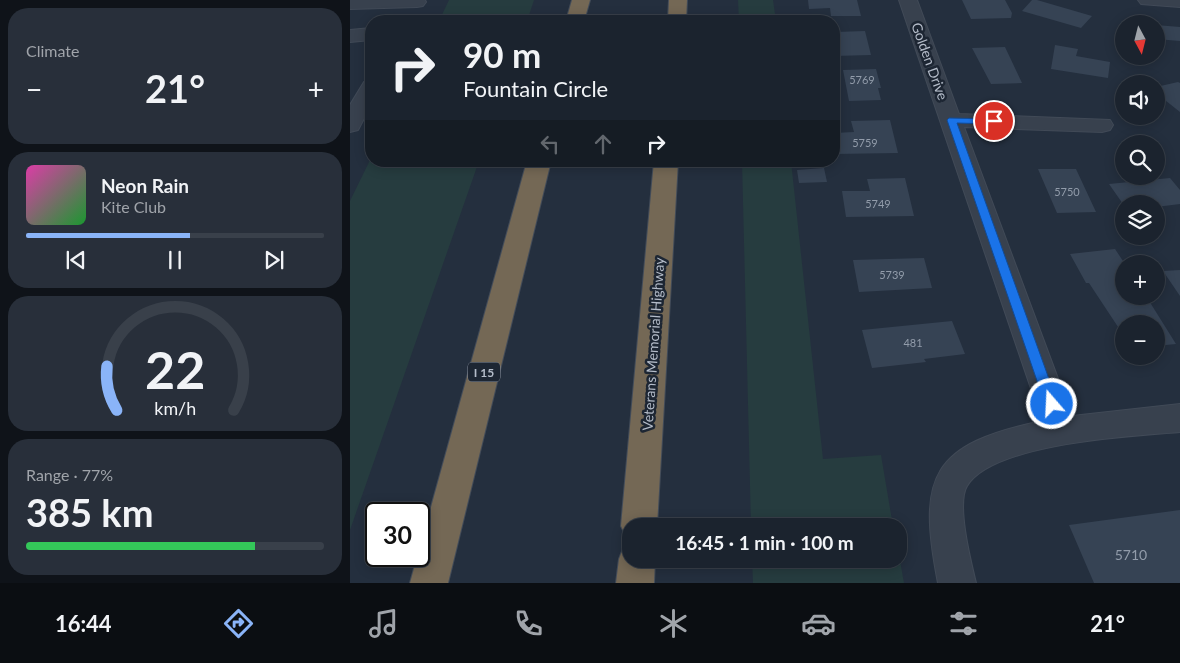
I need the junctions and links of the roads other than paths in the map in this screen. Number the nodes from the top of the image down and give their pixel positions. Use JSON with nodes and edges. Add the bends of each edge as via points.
{"nodes":[{"id":1,"x":581,"y":0,"type":"edge"},
{"id":2,"x":678,"y":0,"type":"edge"},
{"id":3,"x":908,"y":0,"type":"edge"},
{"id":4,"x":1147,"y":0,"type":"edge"},
{"id":5,"x":418,"y":1,"type":"edge"},
{"id":6,"x":1180,"y":2,"type":"edge"},
{"id":7,"x":350,"y":4,"type":"edge"},
{"id":8,"x":410,"y":15,"type":"edge"},
{"id":9,"x":577,"y":15,"type":"edge"},
{"id":10,"x":677,"y":15,"type":"edge"},
{"id":11,"x":365,"y":35,"type":"edge"},
{"id":12,"x":350,"y":36,"type":"edge"},
{"id":13,"x":365,"y":96,"type":"edge"},
{"id":14,"x":352,"y":117,"type":"edge"},
{"id":15,"x":952,"y":120,"type":"junction"},
{"id":16,"x":1102,"y":125,"type":"dead end"},
{"id":17,"x":537,"y":167,"type":"edge"},
{"id":18,"x":666,"y":167,"type":"edge"},
{"id":19,"x":1180,"y":418,"type":"edge"},
{"id":20,"x":1062,"y":432,"type":"junction"},
{"id":21,"x":640,"y":518,"type":"edge"},
{"id":22,"x":636,"y":568,"type":"edge"},
{"id":23,"x":429,"y":583,"type":"edge"},
{"id":24,"x":635,"y":583,"type":"edge"},
{"id":25,"x":957,"y":583,"type":"edge"}],
"edges":[{"from":1,"to":9,"type":"highway"},
{"from":2,"to":10,"type":"highway"},
{"from":3,"to":15,"type":"street","name":"Golden Drive"},
{"from":4,"to":6,"type":"street"},
{"from":5,"to":7,"type":"street"},
{"from":5,"to":8,"type":"street"},
{"from":11,"to":12,"type":"street"},
{"from":13,"to":14,"type":"street"},
{"from":15,"to":16,"type":"street"},
{"from":15,"to":20,"type":"street","name":"Golden Drive"},
{"from":17,"to":23,"type":"highway","number":"I 15"},
{"from":18,"to":21,"type":"highway","name":"Veterans Memorial Highway"},
{"from":19,"to":20,"type":"street"},
{"from":20,"to":25,"type":"street","via":[[992,448],[955,475],[947,498],[948,535]]},
{"from":22,"to":24,"type":"highway"}]}
